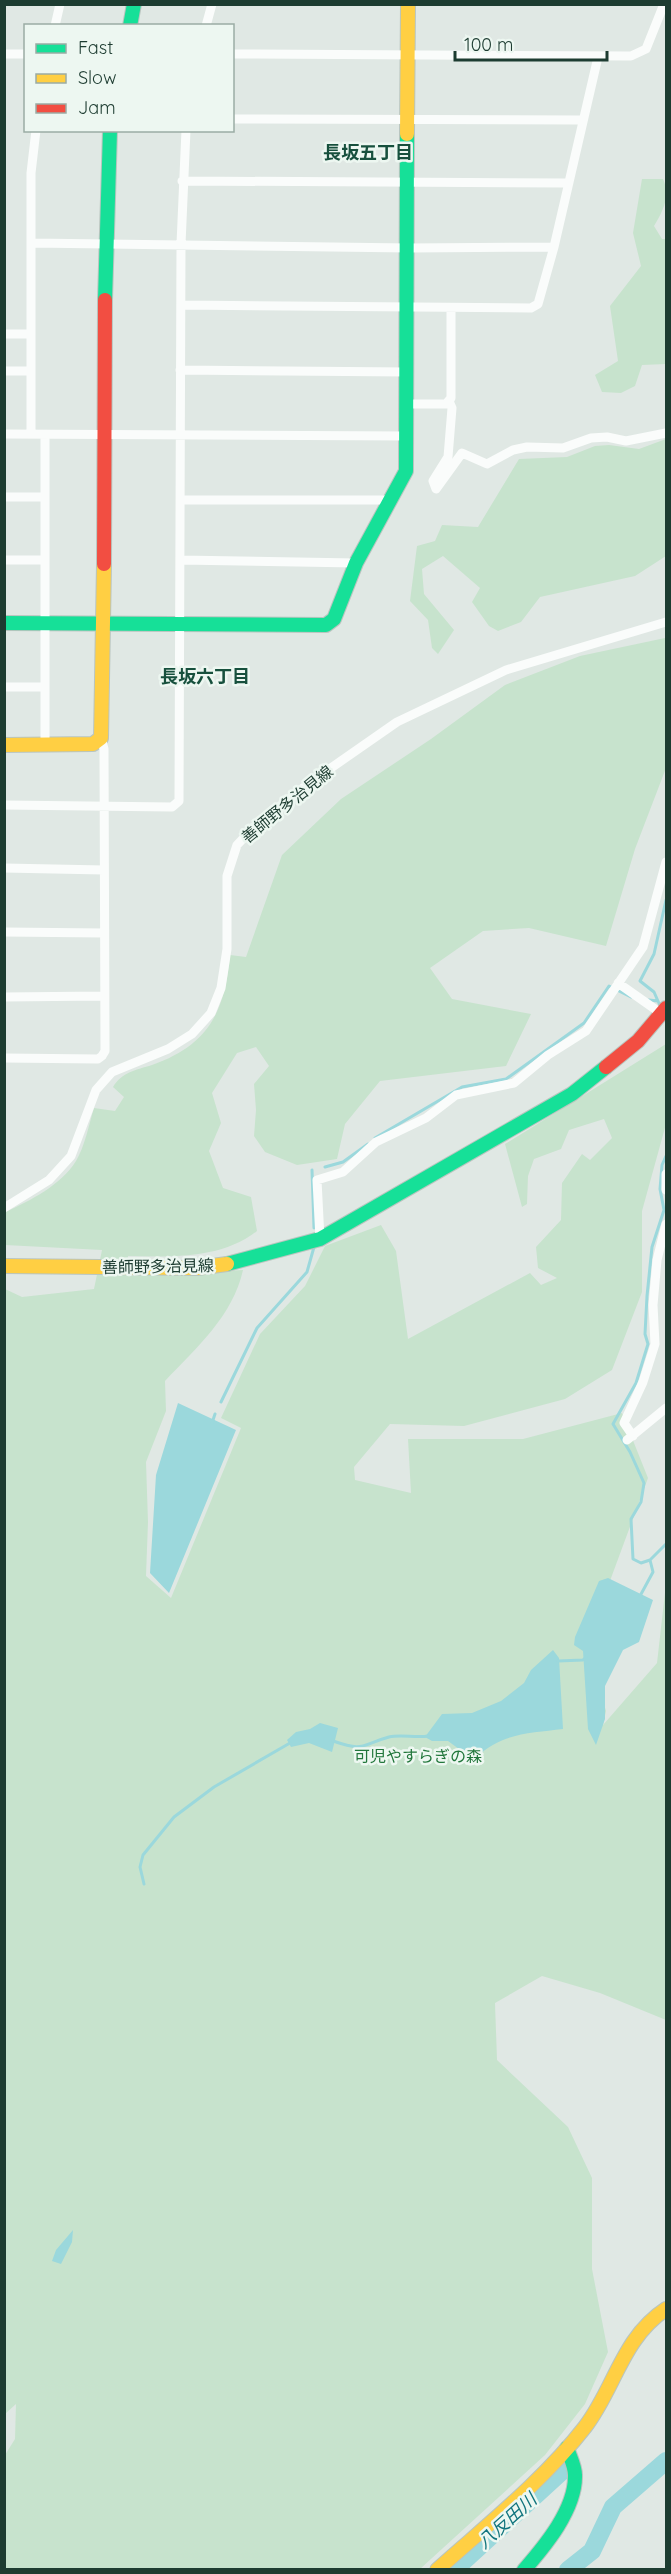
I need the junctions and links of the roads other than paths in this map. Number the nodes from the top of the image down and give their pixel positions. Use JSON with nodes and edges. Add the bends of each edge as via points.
{"nodes":[{"id":1,"x":60,"y":4,"type":"edge"},
{"id":2,"x":134,"y":4,"type":"edge"},
{"id":3,"x":212,"y":4,"type":"edge"},
{"id":4,"x":408,"y":4,"type":"edge"},
{"id":5,"x":664,"y":4,"type":"edge"},
{"id":6,"x":55,"y":24,"type":"edge"},
{"id":7,"x":130,"y":24,"type":"edge"},
{"id":8,"x":207,"y":24,"type":"edge"},
{"id":9,"x":4,"y":54,"type":"edge"},
{"id":10,"x":24,"y":54,"type":"edge"},
{"id":11,"x":234,"y":54,"type":"edge"},
{"id":12,"x":408,"y":56,"type":"junction"},
{"id":13,"x":598,"y":57,"type":"junction"},
{"id":14,"x":234,"y":119,"type":"edge"},
{"id":15,"x":408,"y":120,"type":"junction"},
{"id":16,"x":583,"y":120,"type":"junction"},
{"id":17,"x":36,"y":132,"type":"edge"},
{"id":18,"x":110,"y":132,"type":"edge"},
{"id":19,"x":186,"y":132,"type":"edge"},
{"id":20,"x":182,"y":182,"type":"junction"},
{"id":21,"x":409,"y":182,"type":"junction"},
{"id":22,"x":568,"y":183,"type":"junction"},
{"id":23,"x":32,"y":243,"type":"junction"},
{"id":24,"x":105,"y":244,"type":"junction"},
{"id":25,"x":181,"y":244,"type":"junction"},
{"id":26,"x":554,"y":247,"type":"junction"},
{"id":27,"x":409,"y":248,"type":"junction"},
{"id":28,"x":181,"y":305,"type":"junction"},
{"id":29,"x":408,"y":309,"type":"junction"},
{"id":30,"x":451,"y":309,"type":"junction"},
{"id":31,"x":4,"y":334,"type":"edge"},
{"id":32,"x":31,"y":334,"type":"junction"},
{"id":33,"x":180,"y":370,"type":"junction"},
{"id":34,"x":4,"y":371,"type":"edge"},
{"id":35,"x":31,"y":371,"type":"junction"},
{"id":36,"x":407,"y":372,"type":"junction"},
{"id":37,"x":448,"y":401,"type":"junction"},
{"id":38,"x":408,"y":404,"type":"junction"},
{"id":39,"x":666,"y":433,"type":"edge"},
{"id":40,"x":4,"y":434,"type":"edge"},
{"id":41,"x":31,"y":434,"type":"junction"},
{"id":42,"x":179,"y":434,"type":"junction"},
{"id":43,"x":45,"y":435,"type":"junction"},
{"id":44,"x":105,"y":435,"type":"junction"},
{"id":45,"x":407,"y":436,"type":"junction"},
{"id":46,"x":4,"y":497,"type":"edge"},
{"id":47,"x":45,"y":497,"type":"junction"},
{"id":48,"x":392,"y":500,"type":"junction"},
{"id":49,"x":180,"y":501,"type":"junction"},
{"id":50,"x":4,"y":560,"type":"edge"},
{"id":51,"x":44,"y":560,"type":"junction"},
{"id":52,"x":180,"y":560,"type":"junction"},
{"id":53,"x":356,"y":563,"type":"junction"},
{"id":54,"x":666,"y":622,"type":"edge"},
{"id":55,"x":4,"y":623,"type":"edge"},
{"id":56,"x":45,"y":623,"type":"junction"},
{"id":57,"x":103,"y":623,"type":"junction"},
{"id":58,"x":178,"y":623,"type":"junction"},
{"id":59,"x":4,"y":687,"type":"edge"},
{"id":60,"x":45,"y":687,"type":"junction"},
{"id":61,"x":101,"y":738,"type":"junction"},
{"id":62,"x":4,"y":745,"type":"edge"},
{"id":63,"x":45,"y":745,"type":"junction"},
{"id":64,"x":4,"y":805,"type":"edge"},
{"id":65,"x":103,"y":805,"type":"junction"},
{"id":66,"x":666,"y":862,"type":"edge"},
{"id":67,"x":4,"y":868,"type":"edge"},
{"id":68,"x":104,"y":870,"type":"junction"},
{"id":69,"x":4,"y":932,"type":"edge"},
{"id":70,"x":104,"y":933,"type":"junction"},
{"id":71,"x":618,"y":983,"type":"junction"},
{"id":72,"x":104,"y":996,"type":"junction"},
{"id":73,"x":4,"y":997,"type":"edge"},
{"id":74,"x":661,"y":1010,"type":"edge"},
{"id":75,"x":102,"y":1056,"type":"junction"},
{"id":76,"x":4,"y":1058,"type":"edge"},
{"id":77,"x":112,"y":1072,"type":"junction"},
{"id":78,"x":666,"y":1174,"type":"edge"},
{"id":79,"x":666,"y":1190,"type":"edge"},
{"id":80,"x":4,"y":1208,"type":"edge"},
{"id":81,"x":666,"y":1224,"type":"edge"},
{"id":82,"x":320,"y":1239,"type":"junction"},
{"id":83,"x":4,"y":1266,"type":"edge"},
{"id":84,"x":666,"y":1408,"type":"edge"},
{"id":85,"x":666,"y":2309,"type":"edge"},
{"id":86,"x":567,"y":2448,"type":"junction"},
{"id":87,"x":437,"y":2570,"type":"edge"},
{"id":88,"x":524,"y":2570,"type":"edge"}],
"edges":[{"from":1,"to":6,"type":"street"},
{"from":2,"to":7,"type":"street"},
{"from":3,"to":8,"type":"street"},
{"from":4,"to":12,"type":"street"},
{"from":5,"to":13,"type":"street","via":[[646,49],[631,56]]},
{"from":9,"to":10,"type":"street"},
{"from":11,"to":12,"type":"street"},
{"from":12,"to":13,"type":"street"},
{"from":12,"to":15,"type":"street"},
{"from":13,"to":16,"type":"street"},
{"from":14,"to":15,"type":"street"},
{"from":15,"to":16,"type":"street"},
{"from":15,"to":21,"type":"street"},
{"from":16,"to":22,"type":"street"},
{"from":17,"to":23,"type":"street"},
{"from":18,"to":24,"type":"street"},
{"from":19,"to":20,"type":"street"},
{"from":20,"to":21,"type":"street"},
{"from":20,"to":25,"type":"street"},
{"from":21,"to":22,"type":"street"},
{"from":21,"to":27,"type":"street"},
{"from":22,"to":26,"type":"street"},
{"from":23,"to":24,"type":"street"},
{"from":23,"to":32,"type":"street"},
{"from":24,"to":25,"type":"street"},
{"from":24,"to":44,"type":"street"},
{"from":25,"to":27,"type":"street"},
{"from":25,"to":28,"type":"street"},
{"from":26,"to":27,"type":"street"},
{"from":26,"to":30,"type":"street","via":[[538,304],[531,308]]},
{"from":27,"to":29,"type":"street"},
{"from":28,"to":29,"type":"street"},
{"from":28,"to":33,"type":"street"},
{"from":29,"to":30,"type":"street"},
{"from":29,"to":36,"type":"street"},
{"from":30,"to":37,"type":"street"},
{"from":31,"to":32,"type":"street"},
{"from":32,"to":35,"type":"street"},
{"from":33,"to":36,"type":"street"},
{"from":33,"to":42,"type":"street"},
{"from":34,"to":35,"type":"street"},
{"from":35,"to":41,"type":"street"},
{"from":36,"to":38,"type":"street"},
{"from":37,"to":38,"type":"street"},
{"from":37,"to":39,"type":"street","via":[[452,408],[448,457],[433,481],[436,489],[462,453],[487,465],[513,450],[527,447],[562,448],[591,438],[626,441]]},
{"from":38,"to":45,"type":"street"},
{"from":40,"to":41,"type":"street"},
{"from":41,"to":43,"type":"street"},
{"from":42,"to":44,"type":"street"},
{"from":42,"to":45,"type":"street"},
{"from":42,"to":49,"type":"street"},
{"from":43,"to":44,"type":"street"},
{"from":43,"to":47,"type":"street"},
{"from":44,"to":57,"type":"street"},
{"from":45,"to":48,"type":"street","via":[[405,477]]},
{"from":46,"to":47,"type":"street"},
{"from":47,"to":51,"type":"street"},
{"from":48,"to":49,"type":"street"},
{"from":48,"to":53,"type":"street"},
{"from":49,"to":52,"type":"street"},
{"from":50,"to":51,"type":"street"},
{"from":51,"to":56,"type":"street"},
{"from":52,"to":53,"type":"street"},
{"from":52,"to":58,"type":"street"},
{"from":53,"to":58,"type":"street","via":[[334,619],[326,625]]},
{"from":54,"to":77,"type":"street","name":"善師野多治見線","via":[[506,670],[397,722],[254,827],[237,845],[227,876],[227,949],[221,988],[211,1013],[192,1034]]},
{"from":55,"to":56,"type":"street"},
{"from":56,"to":57,"type":"street"},
{"from":56,"to":60,"type":"street"},
{"from":57,"to":58,"type":"street"},
{"from":57,"to":61,"type":"street"},
{"from":58,"to":65,"type":"street","via":[[179,801],[172,807]]},
{"from":59,"to":60,"type":"street"},
{"from":60,"to":63,"type":"street"},
{"from":61,"to":63,"type":"street","via":[[93,744]]},
{"from":61,"to":65,"type":"street"},
{"from":62,"to":63,"type":"street"},
{"from":64,"to":65,"type":"street"},
{"from":65,"to":68,"type":"street"},
{"from":66,"to":71,"type":"street","via":[[643,947]]},
{"from":67,"to":68,"type":"street"},
{"from":68,"to":70,"type":"street"},
{"from":69,"to":70,"type":"street"},
{"from":70,"to":72,"type":"street"},
{"from":71,"to":74,"type":"street"},
{"from":71,"to":82,"type":"street","via":[[586,1031],[514,1083],[456,1095],[426,1118],[376,1142],[343,1172],[317,1180]]},
{"from":72,"to":73,"type":"street"},
{"from":72,"to":75,"type":"street"},
{"from":74,"to":82,"type":"street","name":"善師野多治見線","via":[[620,1058],[572,1094]]},
{"from":75,"to":76,"type":"street"},
{"from":75,"to":77,"type":"street"},
{"from":77,"to":80,"type":"street","name":"善師野多治見線","via":[[96,1090],[71,1156],[49,1180]]},
{"from":78,"to":79,"type":"street"},
{"from":81,"to":84,"type":"street","via":[[657,1260],[655,1344],[624,1423],[630,1438]]},
{"from":82,"to":83,"type":"street","name":"善師野多治見線","via":[[242,1262],[197,1268]]},
{"from":85,"to":86,"type":"street","via":[[638,2331],[598,2406]]},
{"from":86,"to":87,"type":"street"},
{"from":86,"to":88,"type":"street","via":[[575,2475],[573,2484],[553,2532]]}]}
